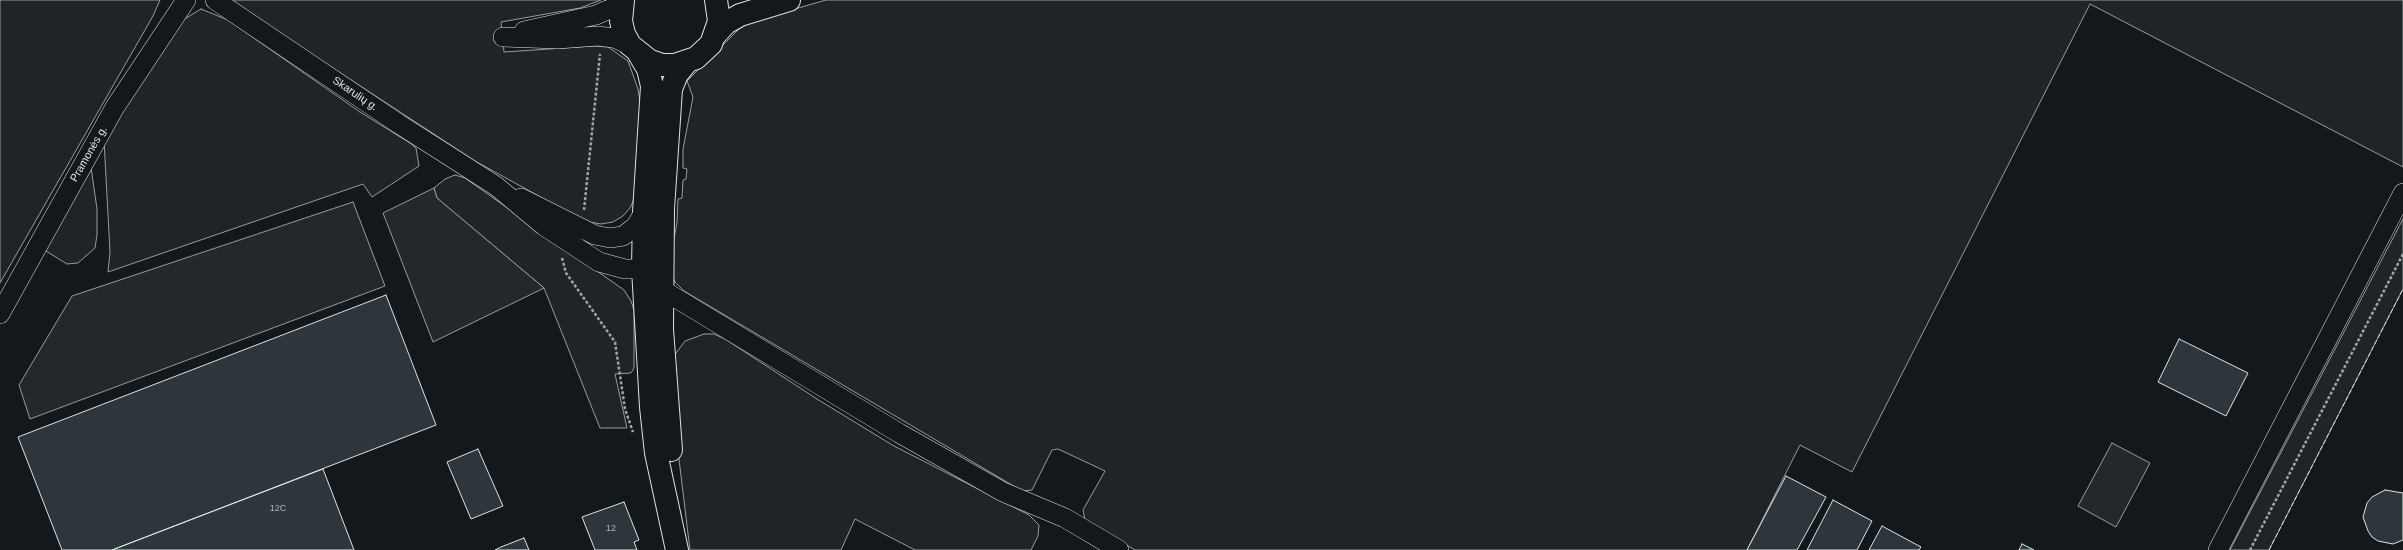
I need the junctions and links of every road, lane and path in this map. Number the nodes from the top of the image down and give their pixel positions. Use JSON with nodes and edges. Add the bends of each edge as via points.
{"nodes":[{"id":1,"x":186,"y":0,"type":"edge"},
{"id":2,"x":216,"y":0,"type":"edge"},
{"id":3,"x":620,"y":0,"type":"edge"},
{"id":4,"x":623,"y":0,"type":"edge"},
{"id":5,"x":716,"y":0,"type":"edge"},
{"id":6,"x":789,"y":0,"type":"edge"},
{"id":7,"x":715,"y":35,"type":"junction"},
{"id":8,"x":635,"y":50,"type":"junction"},
{"id":9,"x":687,"y":62,"type":"junction"},
{"id":10,"x":496,"y":186,"type":"junction"},
{"id":11,"x":2403,"y":193,"type":"edge"},
{"id":12,"x":644,"y":212,"type":"junction"},
{"id":13,"x":662,"y":249,"type":"junction"},
{"id":14,"x":2403,"y":254,"type":"edge"},
{"id":15,"x":643,"y":269,"type":"junction"},
{"id":16,"x":661,"y":289,"type":"junction"},
{"id":17,"x":0,"y":314,"type":"edge"},
{"id":18,"x":676,"y":547,"type":"edge"},
{"id":19,"x":1118,"y":550,"type":"edge"},
{"id":20,"x":2218,"y":550,"type":"edge"},
{"id":21,"x":2250,"y":550,"type":"edge"}],
"edges":[{"from":1,"to":17,"type":"street","name":"Pramonės g.","via":[[115,107]]},
{"from":2,"to":10,"type":"street","name":"Skarulių g.","via":[[399,124]]},
{"from":3,"to":8,"type":"street","via":[[612,8],[596,15],[503,37],[557,39],[598,36],[614,38]]},
{"from":4,"to":8,"type":"main road","via":[[621,21],[624,34]]},
{"from":5,"to":7,"type":"main road","via":[[719,21]]},
{"from":6,"to":7,"type":"main road","via":[[740,15],[726,23]]},
{"from":7,"to":9,"type":"main road","via":[[704,52]]},
{"from":8,"to":9,"type":"main road","via":[[662,65]]},
{"from":8,"to":12,"type":"main road","via":[[648,69],[652,86]]},
{"from":9,"to":13,"type":"main road","via":[[677,74],[671,89],[664,175]]},
{"from":10,"to":12,"type":"street","name":"Skarulių g.","via":[[595,235],[610,238],[628,233],[636,226]]},
{"from":10,"to":15,"type":"street","name":"Skarulių g.","via":[[544,226],[599,262],[625,269]]},
{"from":11,"to":20,"type":"street"},
{"from":12,"to":15,"type":"main road"},
{"from":13,"to":15,"type":"street","via":[[655,260]]},
{"from":13,"to":16,"type":"main road"},
{"from":14,"to":21,"type":"path"},
{"from":15,"to":18,"type":"main road","via":[[650,399],[656,453]]},
{"from":16,"to":18,"type":"main road"},
{"from":16,"to":19,"type":"street","via":[[899,433],[1003,492],[1065,518]]}]}
